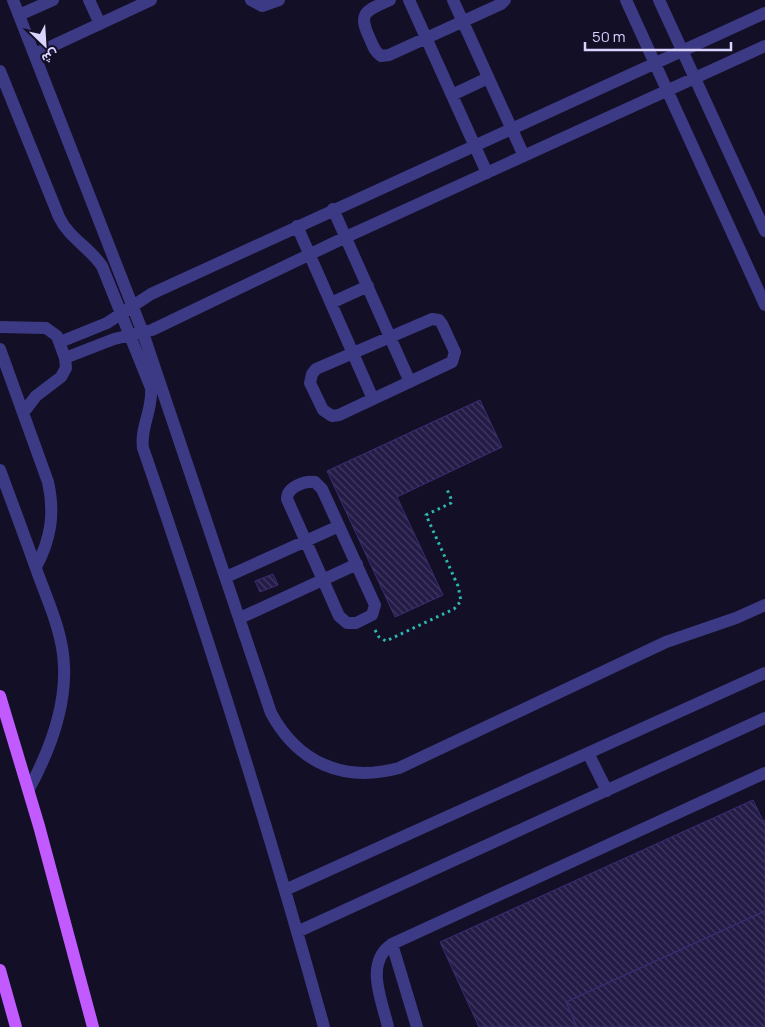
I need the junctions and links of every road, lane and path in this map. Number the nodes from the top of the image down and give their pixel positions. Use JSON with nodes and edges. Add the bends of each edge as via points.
{"nodes":[{"id":1,"x":12,"y":0,"type":"edge"},
{"id":2,"x":53,"y":0,"type":"edge"},
{"id":3,"x":89,"y":0,"type":"edge"},
{"id":4,"x":151,"y":0,"type":"edge"},
{"id":5,"x":251,"y":0,"type":"edge"},
{"id":6,"x":279,"y":0,"type":"edge"},
{"id":7,"x":390,"y":0,"type":"edge"},
{"id":8,"x":408,"y":0,"type":"edge"},
{"id":9,"x":453,"y":0,"type":"edge"},
{"id":10,"x":505,"y":0,"type":"edge"},
{"id":11,"x":626,"y":0,"type":"edge"},
{"id":12,"x":659,"y":0,"type":"edge"},
{"id":13,"x":765,"y":13,"type":"edge"},
{"id":14,"x":19,"y":16,"type":"junction"},
{"id":15,"x":462,"y":21,"type":"junction"},
{"id":16,"x":100,"y":24,"type":"junction"},
{"id":17,"x":426,"y":38,"type":"junction"},
{"id":18,"x":765,"y":46,"type":"edge"},
{"id":19,"x":683,"y":51,"type":"junction"},
{"id":20,"x":35,"y":54,"type":"junction"},
{"id":21,"x":654,"y":63,"type":"junction"},
{"id":22,"x":0,"y":71,"type":"edge"},
{"id":23,"x":488,"y":78,"type":"junction"},
{"id":24,"x":695,"y":79,"type":"junction"},
{"id":25,"x":667,"y":91,"type":"junction"},
{"id":26,"x":452,"y":95,"type":"junction"},
{"id":27,"x":512,"y":129,"type":"junction"},
{"id":28,"x":475,"y":146,"type":"junction"},
{"id":29,"x":524,"y":156,"type":"junction"},
{"id":30,"x":487,"y":173,"type":"junction"},
{"id":31,"x":333,"y":209,"type":"junction"},
{"id":32,"x":297,"y":226,"type":"junction"},
{"id":33,"x":765,"y":231,"type":"edge"},
{"id":34,"x":346,"y":237,"type":"junction"},
{"id":35,"x":309,"y":255,"type":"junction"},
{"id":36,"x":368,"y":286,"type":"junction"},
{"id":37,"x":330,"y":303,"type":"junction"},
{"id":38,"x":132,"y":305,"type":"junction"},
{"id":39,"x":765,"y":305,"type":"edge"},
{"id":40,"x":122,"y":314,"type":"junction"},
{"id":41,"x":0,"y":327,"type":"edge"},
{"id":42,"x":136,"y":334,"type":"junction"},
{"id":43,"x":390,"y":337,"type":"junction"},
{"id":44,"x":60,"y":342,"type":"junction"},
{"id":45,"x":0,"y":349,"type":"edge"},
{"id":46,"x":353,"y":353,"type":"junction"},
{"id":47,"x":65,"y":358,"type":"junction"},
{"id":48,"x":410,"y":382,"type":"junction"},
{"id":49,"x":373,"y":399,"type":"junction"},
{"id":50,"x":24,"y":413,"type":"junction"},
{"id":51,"x":0,"y":470,"type":"edge"},
{"id":52,"x":446,"y":487,"type":"dead end"},
{"id":53,"x":339,"y":526,"type":"junction"},
{"id":54,"x":306,"y":542,"type":"junction"},
{"id":55,"x":357,"y":564,"type":"junction"},
{"id":56,"x":36,"y":568,"type":"junction"},
{"id":57,"x":226,"y":577,"type":"junction"},
{"id":58,"x":322,"y":580,"type":"junction"},
{"id":59,"x":765,"y":605,"type":"edge"},
{"id":60,"x":240,"y":618,"type":"junction"},
{"id":61,"x":369,"y":618,"type":"junction"},
{"id":62,"x":765,"y":673,"type":"edge"},
{"id":63,"x":0,"y":696,"type":"edge"},
{"id":64,"x":765,"y":718,"type":"edge"},
{"id":65,"x":588,"y":753,"type":"junction"},
{"id":66,"x":765,"y":773,"type":"edge"},
{"id":67,"x":29,"y":790,"type":"junction"},
{"id":68,"x":607,"y":791,"type":"junction"},
{"id":69,"x":285,"y":890,"type":"junction"},
{"id":70,"x":297,"y":932,"type":"junction"},
{"id":71,"x":392,"y":944,"type":"junction"},
{"id":72,"x":0,"y":970,"type":"edge"},
{"id":73,"x":16,"y":1027,"type":"edge"},
{"id":74,"x":93,"y":1027,"type":"edge"},
{"id":75,"x":324,"y":1027,"type":"edge"},
{"id":76,"x":388,"y":1027,"type":"edge"},
{"id":77,"x":417,"y":1027,"type":"edge"}],
"edges":[{"from":1,"to":14,"type":"street"},
{"from":2,"to":14,"type":"street"},
{"from":3,"to":16,"type":"street"},
{"from":4,"to":16,"type":"street"},
{"from":5,"to":6,"type":"street","via":[[262,6]]},
{"from":7,"to":17,"type":"street","via":[[363,17],[363,25],[377,53],[386,56]]},
{"from":8,"to":17,"type":"street"},
{"from":9,"to":15,"type":"street"},
{"from":10,"to":15,"type":"street"},
{"from":11,"to":21,"type":"street"},
{"from":12,"to":19,"type":"street"},
{"from":13,"to":19,"type":"street"},
{"from":14,"to":20,"type":"street"},
{"from":15,"to":17,"type":"street"},
{"from":15,"to":23,"type":"street"},
{"from":16,"to":20,"type":"street"},
{"from":17,"to":26,"type":"street"},
{"from":18,"to":24,"type":"street"},
{"from":19,"to":21,"type":"street"},
{"from":19,"to":24,"type":"street"},
{"from":20,"to":38,"type":"street"},
{"from":21,"to":25,"type":"street"},
{"from":21,"to":27,"type":"street"},
{"from":22,"to":40,"type":"street","via":[[59,217],[68,233],[102,266]]},
{"from":23,"to":26,"type":"street"},
{"from":23,"to":27,"type":"street"},
{"from":24,"to":25,"type":"street"},
{"from":24,"to":33,"type":"street"},
{"from":25,"to":29,"type":"street"},
{"from":25,"to":39,"type":"street"},
{"from":26,"to":28,"type":"street"},
{"from":27,"to":28,"type":"street"},
{"from":27,"to":29,"type":"street"},
{"from":28,"to":30,"type":"street"},
{"from":28,"to":31,"type":"street"},
{"from":29,"to":30,"type":"street"},
{"from":30,"to":34,"type":"street"},
{"from":31,"to":32,"type":"street"},
{"from":31,"to":34,"type":"street"},
{"from":32,"to":35,"type":"street"},
{"from":32,"to":38,"type":"street"},
{"from":34,"to":35,"type":"street"},
{"from":34,"to":36,"type":"street"},
{"from":35,"to":37,"type":"street"},
{"from":35,"to":42,"type":"street"},
{"from":36,"to":37,"type":"street"},
{"from":36,"to":43,"type":"street"},
{"from":37,"to":46,"type":"street"},
{"from":38,"to":40,"type":"street"},
{"from":38,"to":42,"type":"street"},
{"from":40,"to":42,"type":"street"},
{"from":40,"to":44,"type":"street"},
{"from":41,"to":44,"type":"street","via":[[46,328]]},
{"from":42,"to":47,"type":"street"},
{"from":42,"to":57,"type":"street"},
{"from":42,"to":69,"type":"street","via":[[152,396],[142,434],[143,448],[209,644]]},
{"from":43,"to":46,"type":"street"},
{"from":43,"to":48,"type":"street"},
{"from":43,"to":48,"type":"street","via":[[437,319],[454,350],[455,358],[450,364]]},
{"from":44,"to":47,"type":"street"},
{"from":45,"to":50,"type":"street"},
{"from":46,"to":49,"type":"street"},
{"from":46,"to":49,"type":"street","via":[[316,369],[311,376],[311,385],[323,410],[332,416]]},
{"from":47,"to":50,"type":"street","via":[[66,368],[61,377],[36,396]]},
{"from":48,"to":49,"type":"street"},
{"from":50,"to":56,"type":"street","via":[[51,496],[51,526]]},
{"from":51,"to":56,"type":"street"},
{"from":52,"to":61,"type":"path","via":[[451,503],[426,515],[461,594],[458,606],[386,641],[379,637]]},
{"from":53,"to":54,"type":"street"},
{"from":53,"to":54,"type":"street","via":[[320,485],[310,482],[292,489],[287,499]]},
{"from":53,"to":55,"type":"street"},
{"from":54,"to":57,"type":"street"},
{"from":54,"to":58,"type":"street"},
{"from":55,"to":58,"type":"street"},
{"from":55,"to":61,"type":"street","via":[[375,605]]},
{"from":56,"to":67,"type":"street","via":[[56,623],[64,667],[56,726]]},
{"from":57,"to":60,"type":"street"},
{"from":58,"to":60,"type":"street"},
{"from":58,"to":61,"type":"street","via":[[338,616],[344,622],[353,624]]},
{"from":59,"to":60,"type":"street","via":[[666,642],[414,762],[384,772],[369,773],[324,765],[288,738],[271,713]]},
{"from":62,"to":65,"type":"street"},
{"from":63,"to":67,"type":"main road"},
{"from":64,"to":68,"type":"street"},
{"from":65,"to":68,"type":"street"},
{"from":65,"to":69,"type":"street"},
{"from":66,"to":71,"type":"street"},
{"from":67,"to":74,"type":"main road"},
{"from":68,"to":70,"type":"street"},
{"from":69,"to":70,"type":"street"},
{"from":70,"to":75,"type":"street"},
{"from":71,"to":76,"type":"street","via":[[380,955],[376,971]]},
{"from":71,"to":77,"type":"street"},
{"from":72,"to":73,"type":"main road"}]}
